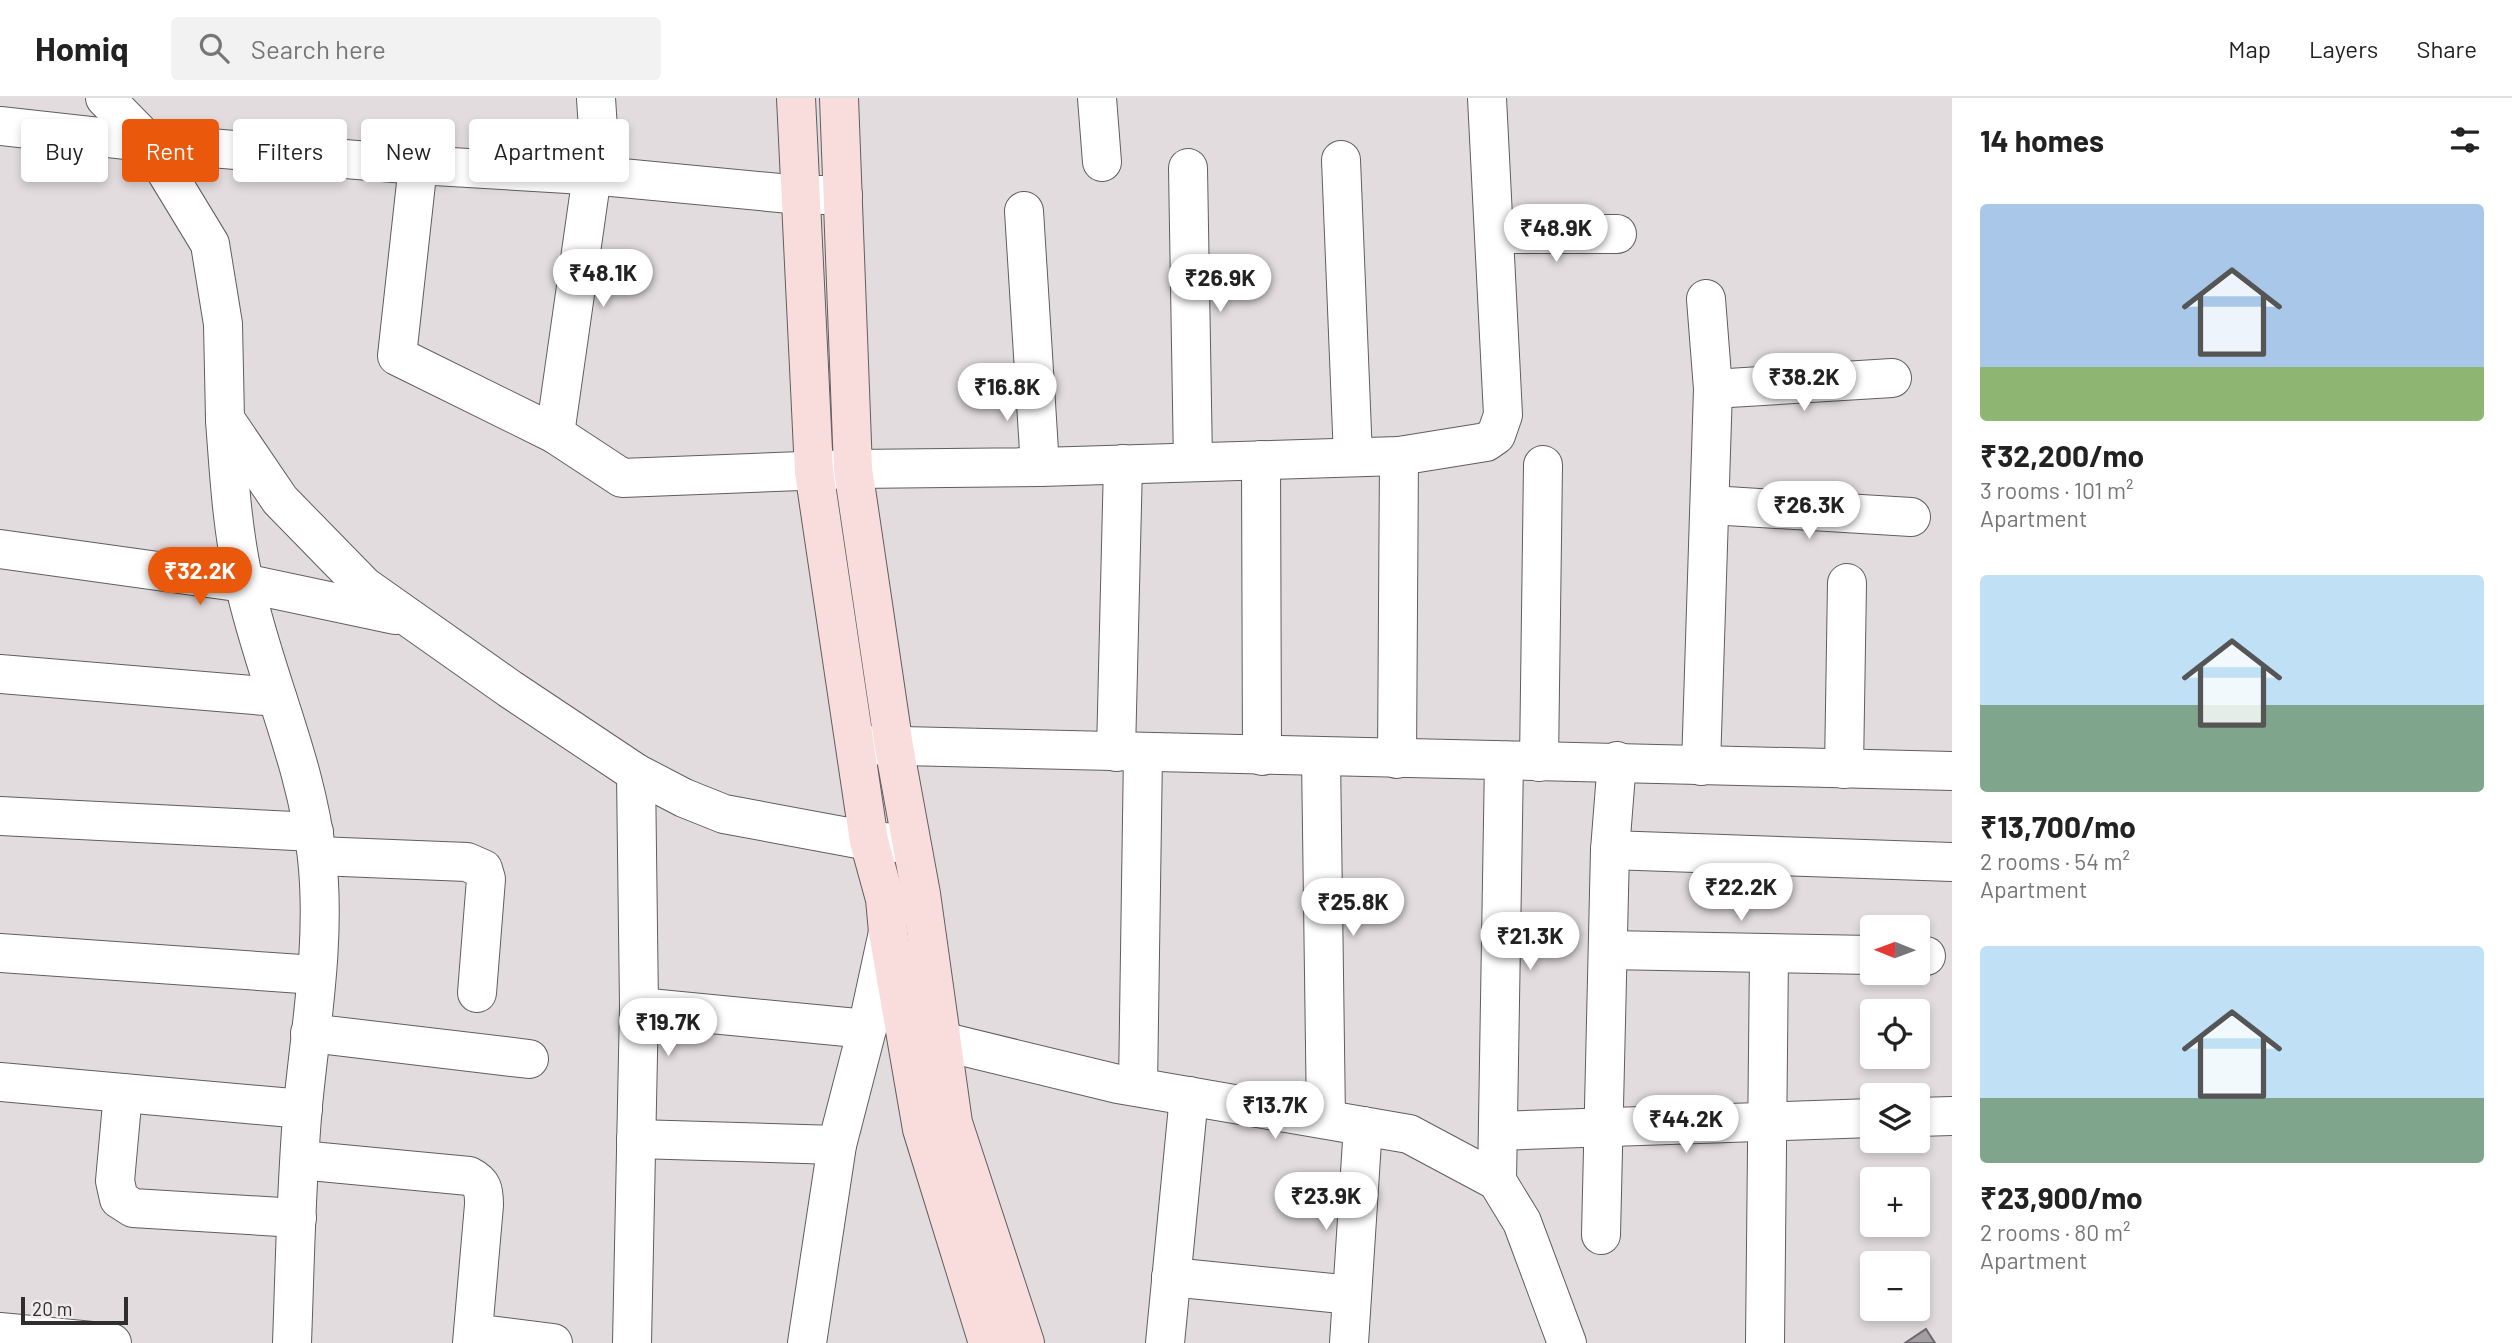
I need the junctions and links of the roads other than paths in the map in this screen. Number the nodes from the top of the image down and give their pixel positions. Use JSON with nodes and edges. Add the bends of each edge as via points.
{"nodes":[{"id":1,"x":105,"y":98,"type":"edge"},
{"id":2,"x":596,"y":98,"type":"edge"},
{"id":3,"x":796,"y":98,"type":"edge"},
{"id":4,"x":839,"y":98,"type":"edge"},
{"id":5,"x":1097,"y":98,"type":"edge"},
{"id":6,"x":1487,"y":98,"type":"edge"},
{"id":7,"x":126,"y":119,"type":"edge"},
{"id":8,"x":596,"y":119,"type":"edge"},
{"id":9,"x":0,"y":126,"type":"edge"},
{"id":10,"x":122,"y":139,"type":"edge"},
{"id":11,"x":219,"y":148,"type":"edge"},
{"id":12,"x":361,"y":160,"type":"edge"},
{"id":13,"x":1341,"y":160,"type":"dead end"},
{"id":14,"x":1102,"y":162,"type":"dead end"},
{"id":15,"x":1188,"y":168,"type":"dead end"},
{"id":16,"x":629,"y":179,"type":"edge"},
{"id":17,"x":172,"y":182,"type":"edge"},
{"id":18,"x":416,"y":182,"type":"edge"},
{"id":19,"x":596,"y":182,"type":"edge"},
{"id":20,"x":801,"y":195,"type":"junction"},
{"id":21,"x":843,"y":195,"type":"junction"},
{"id":22,"x":1024,"y":212,"type":"dead end"},
{"id":23,"x":1495,"y":234,"type":"junction"},
{"id":24,"x":1617,"y":234,"type":"dead end"},
{"id":25,"x":1706,"y":299,"type":"dead end"},
{"id":26,"x":1892,"y":379,"type":"dead end"},
{"id":27,"x":1713,"y":389,"type":"junction"},
{"id":28,"x":225,"y":419,"type":"junction"},
{"id":29,"x":555,"y":434,"type":"junction"},
{"id":30,"x":1399,"y":456,"type":"junction"},
{"id":31,"x":1353,"y":457,"type":"junction"},
{"id":32,"x":1261,"y":460,"type":"junction"},
{"id":33,"x":1193,"y":462,"type":"junction"},
{"id":34,"x":1123,"y":464,"type":"junction"},
{"id":35,"x":1543,"y":465,"type":"dead end"},
{"id":36,"x":1040,"y":467,"type":"junction"},
{"id":37,"x":853,"y":470,"type":"junction"},
{"id":38,"x":814,"y":471,"type":"junction"},
{"id":39,"x":1710,"y":506,"type":"junction"},
{"id":40,"x":1911,"y":517,"type":"dead end"},
{"id":41,"x":0,"y":549,"type":"edge"},
{"id":42,"x":244,"y":583,"type":"junction"},
{"id":43,"x":1847,"y":583,"type":"dead end"},
{"id":44,"x":409,"y":617,"type":"junction"},
{"id":45,"x":0,"y":674,"type":"edge"},
{"id":46,"x":277,"y":697,"type":"junction"},
{"id":47,"x":855,"y":745,"type":"junction"},
{"id":48,"x":894,"y":747,"type":"junction"},
{"id":49,"x":1130,"y":753,"type":"junction"},
{"id":50,"x":1262,"y":756,"type":"junction"},
{"id":51,"x":1321,"y":757,"type":"junction"},
{"id":52,"x":1397,"y":759,"type":"junction"},
{"id":53,"x":1617,"y":761,"type":"junction"},
{"id":54,"x":1521,"y":762,"type":"junction"},
{"id":55,"x":1701,"y":766,"type":"junction"},
{"id":56,"x":1844,"y":769,"type":"junction"},
{"id":57,"x":1952,"y":771,"type":"edge"},
{"id":58,"x":636,"y":773,"type":"junction"},
{"id":59,"x":0,"y":816,"type":"edge"},
{"id":60,"x":869,"y":841,"type":"junction"},
{"id":61,"x":315,"y":844,"type":"junction"},
{"id":62,"x":911,"y":845,"type":"junction"},
{"id":63,"x":1610,"y":850,"type":"junction"},
{"id":64,"x":1952,"y":862,"type":"edge"},
{"id":65,"x":888,"y":932,"type":"junction"},
{"id":66,"x":1608,"y":950,"type":"junction"},
{"id":67,"x":0,"y":953,"type":"edge"},
{"id":68,"x":1769,"y":953,"type":"junction"},
{"id":69,"x":1860,"y":955,"type":"edge"},
{"id":70,"x":316,"y":975,"type":"junction"},
{"id":71,"x":477,"y":993,"type":"dead end"},
{"id":72,"x":639,"y":1006,"type":"junction"},
{"id":73,"x":867,"y":1029,"type":"junction"},
{"id":74,"x":310,"y":1033,"type":"junction"},
{"id":75,"x":924,"y":1040,"type":"junction"},
{"id":76,"x":529,"y":1059,"type":"dead end"},
{"id":77,"x":0,"y":1082,"type":"edge"},
{"id":78,"x":1138,"y":1087,"type":"junction"},
{"id":79,"x":123,"y":1093,"type":"junction"},
{"id":80,"x":1189,"y":1096,"type":"junction"},
{"id":81,"x":303,"y":1109,"type":"junction"},
{"id":82,"x":1952,"y":1116,"type":"edge"},
{"id":83,"x":1930,"y":1117,"type":"edge"},
{"id":84,"x":1860,"y":1118,"type":"edge"},
{"id":85,"x":1326,"y":1119,"type":"junction"},
{"id":86,"x":1768,"y":1121,"type":"junction"},
{"id":87,"x":1363,"y":1126,"type":"junction"},
{"id":88,"x":1604,"y":1129,"type":"junction"},
{"id":89,"x":1498,"y":1131,"type":"junction"},
{"id":90,"x":636,"y":1139,"type":"junction"},
{"id":91,"x":837,"y":1144,"type":"junction"},
{"id":92,"x":300,"y":1160,"type":"junction"},
{"id":93,"x":1497,"y":1181,"type":"junction"},
{"id":94,"x":298,"y":1218,"type":"junction"},
{"id":95,"x":1601,"y":1236,"type":"dead end"},
{"id":96,"x":1171,"y":1277,"type":"junction"},
{"id":97,"x":1352,"y":1295,"type":"junction"},
{"id":98,"x":0,"y":1332,"type":"edge"},
{"id":99,"x":472,"y":1338,"type":"edge"},
{"id":100,"x":112,"y":1343,"type":"edge"},
{"id":101,"x":292,"y":1343,"type":"edge"},
{"id":102,"x":553,"y":1343,"type":"edge"},
{"id":103,"x":632,"y":1343,"type":"edge"},
{"id":104,"x":807,"y":1343,"type":"edge"},
{"id":105,"x":988,"y":1343,"type":"edge"},
{"id":106,"x":1025,"y":1343,"type":"edge"},
{"id":107,"x":1165,"y":1343,"type":"edge"},
{"id":108,"x":1349,"y":1343,"type":"edge"},
{"id":109,"x":1567,"y":1343,"type":"edge"},
{"id":110,"x":1765,"y":1343,"type":"edge"}],
"edges":[{"from":1,"to":7,"type":"street"},
{"from":2,"to":8,"type":"street"},
{"from":3,"to":20,"type":"main road"},
{"from":4,"to":21,"type":"main road"},
{"from":5,"to":14,"type":"street"},
{"from":6,"to":23,"type":"street"},
{"from":9,"to":10,"type":"street"},
{"from":11,"to":12,"type":"street"},
{"from":13,"to":31,"type":"street"},
{"from":15,"to":33,"type":"street"},
{"from":16,"to":20,"type":"street"},
{"from":17,"to":28,"type":"street","via":[[210,244],[223,324]]},
{"from":18,"to":29,"type":"street","via":[[397,356]]},
{"from":19,"to":29,"type":"street"},
{"from":20,"to":21,"type":"street"},
{"from":20,"to":38,"type":"main road"},
{"from":21,"to":37,"type":"main road"},
{"from":22,"to":36,"type":"street"},
{"from":23,"to":24,"type":"street"},
{"from":23,"to":30,"type":"street","via":[[1503,415],[1496,435],[1486,442]]},
{"from":25,"to":27,"type":"street"},
{"from":26,"to":27,"type":"street"},
{"from":27,"to":39,"type":"street"},
{"from":28,"to":42,"type":"street","via":[[232,517]]},
{"from":28,"to":44,"type":"street","via":[[280,500],[364,586]]},
{"from":29,"to":38,"type":"street","via":[[622,478]]},
{"from":30,"to":31,"type":"street"},
{"from":30,"to":52,"type":"street"},
{"from":31,"to":32,"type":"street"},
{"from":32,"to":33,"type":"street"},
{"from":32,"to":50,"type":"street"},
{"from":33,"to":34,"type":"street"},
{"from":34,"to":36,"type":"street"},
{"from":34,"to":49,"type":"street"},
{"from":35,"to":54,"type":"street"},
{"from":36,"to":37,"type":"street"},
{"from":37,"to":38,"type":"street"},
{"from":37,"to":48,"type":"main road"},
{"from":38,"to":47,"type":"main road"},
{"from":39,"to":40,"type":"street"},
{"from":39,"to":55,"type":"street"},
{"from":41,"to":42,"type":"street"},
{"from":42,"to":44,"type":"street"},
{"from":42,"to":46,"type":"street"},
{"from":43,"to":56,"type":"street"},
{"from":44,"to":58,"type":"street"},
{"from":45,"to":46,"type":"street"},
{"from":46,"to":61,"type":"street","via":[[298,761]]},
{"from":47,"to":48,"type":"street"},
{"from":47,"to":60,"type":"main road"},
{"from":48,"to":49,"type":"street"},
{"from":48,"to":62,"type":"main road"},
{"from":49,"to":50,"type":"street"},
{"from":49,"to":78,"type":"street"},
{"from":50,"to":51,"type":"street"},
{"from":51,"to":52,"type":"street"},
{"from":51,"to":85,"type":"street"},
{"from":52,"to":54,"type":"street"},
{"from":53,"to":54,"type":"street"},
{"from":53,"to":55,"type":"street"},
{"from":53,"to":63,"type":"street"},
{"from":54,"to":89,"type":"street"},
{"from":55,"to":56,"type":"street"},
{"from":56,"to":57,"type":"street"},
{"from":58,"to":60,"type":"street","via":[[724,814]]},
{"from":58,"to":72,"type":"street"},
{"from":59,"to":61,"type":"street"},
{"from":60,"to":62,"type":"street"},
{"from":60,"to":65,"type":"main road","via":[[885,899]]},
{"from":61,"to":70,"type":"street","via":[[321,918]]},
{"from":61,"to":71,"type":"street","via":[[467,862],[483,869]]},
{"from":62,"to":75,"type":"main road"},
{"from":63,"to":64,"type":"street"},
{"from":63,"to":66,"type":"street"},
{"from":65,"to":73,"type":"street"},
{"from":65,"to":75,"type":"main road"},
{"from":66,"to":68,"type":"street"},
{"from":66,"to":88,"type":"street"},
{"from":67,"to":70,"type":"street"},
{"from":68,"to":69,"type":"street"},
{"from":68,"to":86,"type":"street"},
{"from":70,"to":74,"type":"street"},
{"from":72,"to":73,"type":"street"},
{"from":72,"to":90,"type":"street"},
{"from":73,"to":91,"type":"street"},
{"from":74,"to":76,"type":"street"},
{"from":74,"to":81,"type":"street"},
{"from":75,"to":78,"type":"street"},
{"from":75,"to":105,"type":"main road","via":[[922,1129]]},
{"from":75,"to":106,"type":"main road"},
{"from":77,"to":79,"type":"street"},
{"from":78,"to":80,"type":"street"},
{"from":79,"to":81,"type":"street"},
{"from":79,"to":94,"type":"street","via":[[115,1181],[119,1199],[133,1208]]},
{"from":80,"to":85,"type":"street"},
{"from":80,"to":96,"type":"street"},
{"from":81,"to":92,"type":"street"},
{"from":82,"to":83,"type":"street"},
{"from":84,"to":86,"type":"street"},
{"from":85,"to":87,"type":"street"},
{"from":86,"to":88,"type":"street"},
{"from":86,"to":110,"type":"street"},
{"from":87,"to":93,"type":"street","via":[[1409,1133]]},
{"from":87,"to":97,"type":"street"},
{"from":88,"to":89,"type":"street"},
{"from":88,"to":95,"type":"street"},
{"from":89,"to":93,"type":"street"},
{"from":90,"to":91,"type":"street"},
{"from":90,"to":103,"type":"street"},
{"from":91,"to":104,"type":"street"},
{"from":92,"to":94,"type":"street"},
{"from":92,"to":99,"type":"street","via":[[469,1176],[479,1182],[484,1205]]},
{"from":93,"to":109,"type":"street","via":[[1522,1222]]},
{"from":94,"to":101,"type":"street"},
{"from":96,"to":97,"type":"street"},
{"from":96,"to":107,"type":"street"},
{"from":97,"to":108,"type":"street"},
{"from":98,"to":100,"type":"street"},
{"from":99,"to":102,"type":"street"}]}
